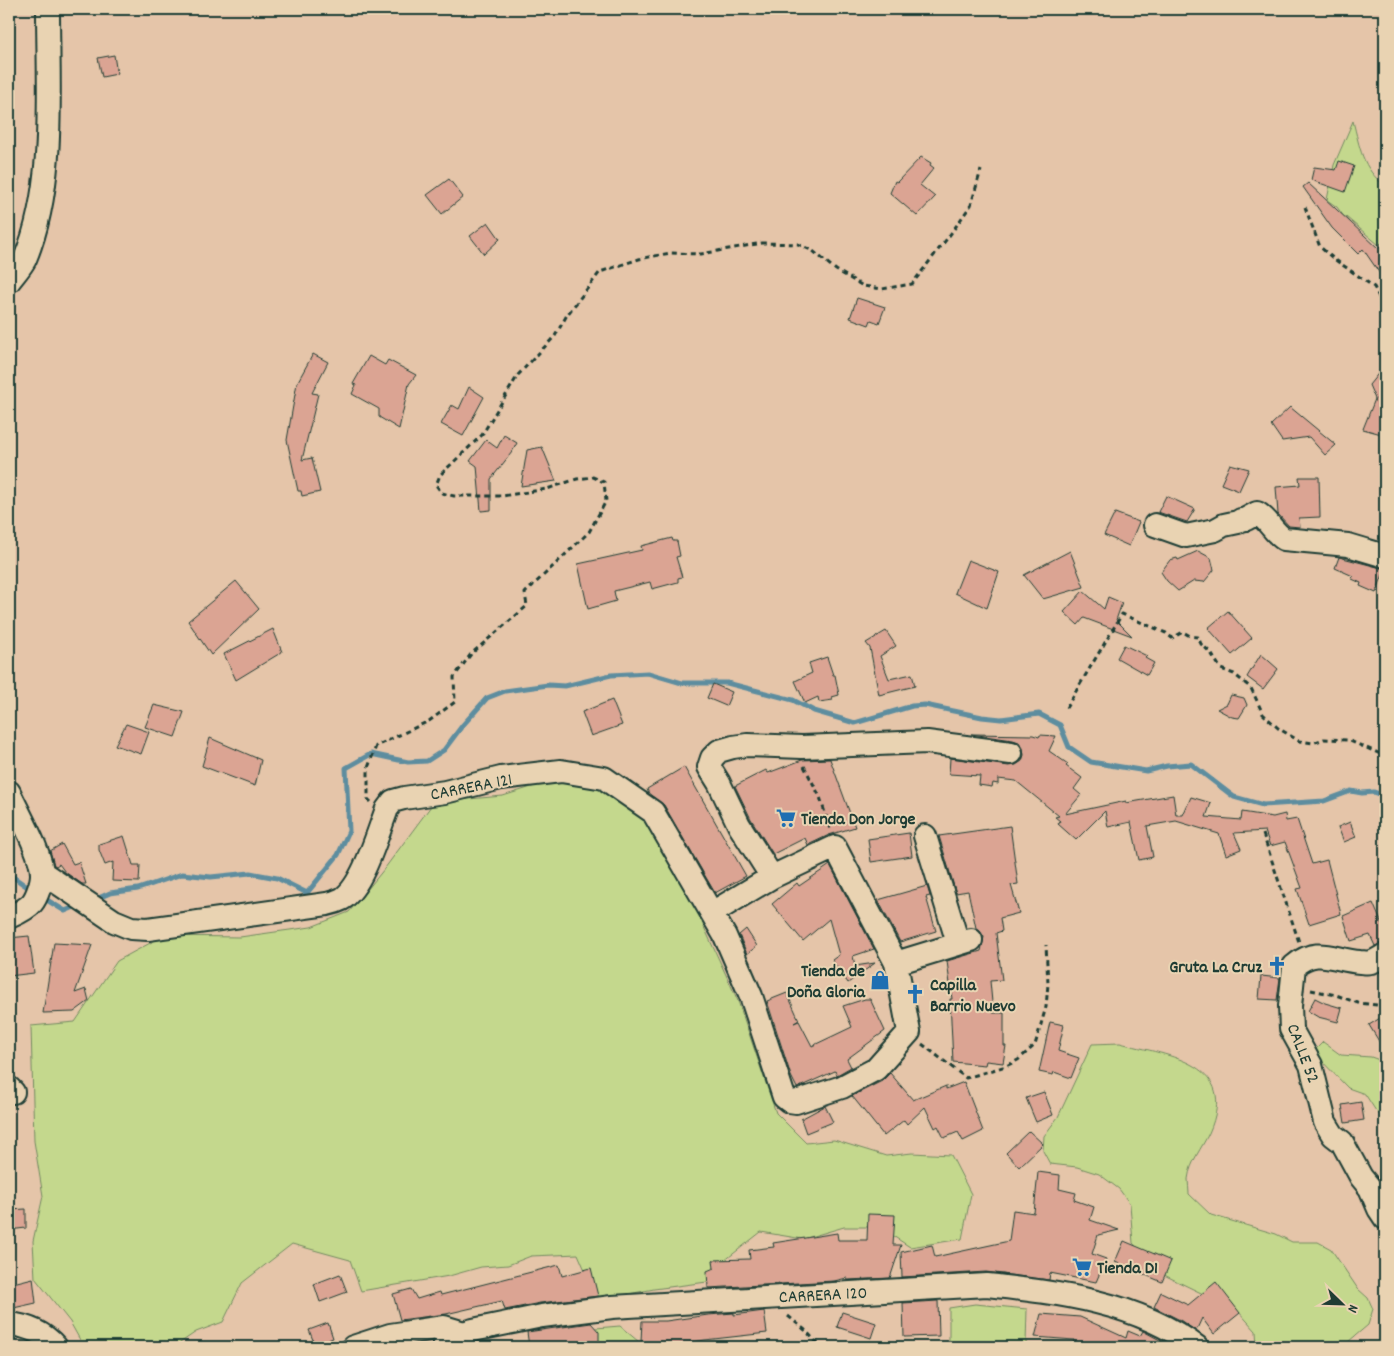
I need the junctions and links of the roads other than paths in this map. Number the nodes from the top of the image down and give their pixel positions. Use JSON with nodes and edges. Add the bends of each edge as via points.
{"nodes":[{"id":1,"x":48,"y":9,"type":"edge"},
{"id":2,"x":9,"y":281,"type":"edge"},
{"id":3,"x":1155,"y":525,"type":"dead end"},
{"id":4,"x":1375,"y":553,"type":"edge"},
{"id":5,"x":1011,"y":753,"type":"dead end"},
{"id":6,"x":9,"y":792,"type":"edge"},
{"id":7,"x":925,"y":836,"type":"dead end"},
{"id":8,"x":42,"y":877,"type":"junction"},
{"id":9,"x":772,"y":877,"type":"junction"},
{"id":10,"x":712,"y":913,"type":"junction"},
{"id":11,"x":9,"y":917,"type":"edge"},
{"id":12,"x":1385,"y":955,"type":"edge"},
{"id":13,"x":896,"y":964,"type":"junction"},
{"id":14,"x":1385,"y":1218,"type":"edge"},
{"id":15,"x":9,"y":1324,"type":"edge"},
{"id":16,"x":464,"y":1333,"type":"junction"},
{"id":17,"x":56,"y":1347,"type":"edge"},
{"id":18,"x":353,"y":1347,"type":"edge"},
{"id":19,"x":444,"y":1347,"type":"edge"},
{"id":20,"x":1197,"y":1347,"type":"edge"}],
"edges":[{"from":1,"to":2,"type":"street","via":[[46,173],[38,218],[24,261]]},
{"from":3,"to":4,"type":"street","via":[[1186,536],[1238,522],[1257,513],[1284,539],[1348,546]]},
{"from":5,"to":9,"type":"street","via":[[926,742],[802,747],[755,745],[719,751],[709,766],[739,825]]},
{"from":6,"to":8,"type":"street","via":[[36,849]]},
{"from":7,"to":13,"type":"street","via":[[965,942]]},
{"from":8,"to":10,"type":"street","name":"CARRERA 121","via":[[131,928],[148,929],[328,904],[354,888],[393,801],[501,778],[562,771],[604,778],[653,812]]},
{"from":8,"to":11,"type":"street","via":[[32,903]]},
{"from":9,"to":10,"type":"street"},
{"from":9,"to":13,"type":"street","via":[[835,847]]},
{"from":10,"to":13,"type":"street","name":"CARRERA 121","via":[[751,996],[784,1097],[789,1101],[796,1102],[842,1088],[876,1069],[909,1032]]},
{"from":12,"to":14,"type":"street","name":"CALLE 52","via":[[1372,962],[1346,961],[1321,954],[1300,962],[1290,1006],[1291,1029],[1311,1064],[1325,1122],[1342,1142]]},
{"from":15,"to":17,"type":"street","via":[[25,1326],[49,1338]]},
{"from":16,"to":18,"type":"street","via":[[444,1327],[390,1335]]},
{"from":16,"to":19,"type":"street","name":"CARRERA 120"},
{"from":16,"to":20,"type":"street","name":"CARRERA 120","via":[[542,1316],[612,1307],[987,1286],[1084,1298],[1173,1331]]}]}
